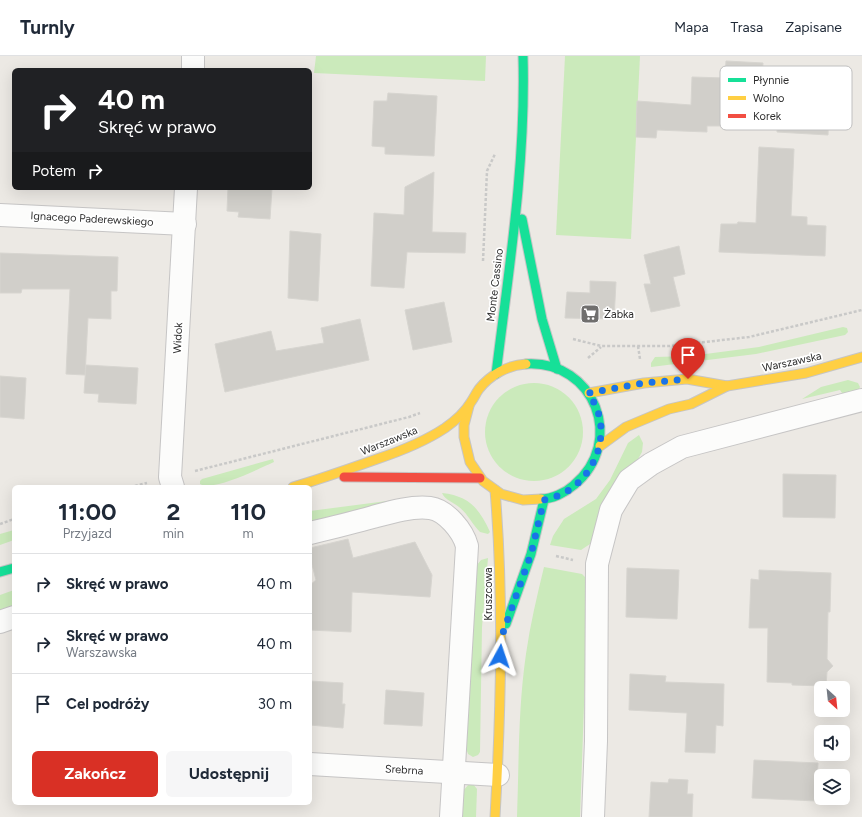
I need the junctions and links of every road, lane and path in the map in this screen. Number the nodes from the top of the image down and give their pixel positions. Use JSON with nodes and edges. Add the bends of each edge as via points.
{"nodes":[{"id":1,"x":194,"y":56,"type":"edge"},
{"id":2,"x":523,"y":56,"type":"edge"},
{"id":3,"x":193,"y":68,"type":"edge"},
{"id":4,"x":487,"y":171,"type":"dead end"},
{"id":5,"x":186,"y":190,"type":"edge"},
{"id":6,"x":518,"y":200,"type":"junction"},
{"id":7,"x":0,"y":215,"type":"edge"},
{"id":8,"x":184,"y":224,"type":"junction"},
{"id":9,"x":483,"y":266,"type":"dead end"},
{"id":10,"x":862,"y":310,"type":"edge"},
{"id":11,"x":572,"y":338,"type":"dead end"},
{"id":12,"x":862,"y":357,"type":"edge"},
{"id":13,"x":558,"y":368,"type":"junction"},
{"id":14,"x":496,"y":374,"type":"junction"},
{"id":15,"x":727,"y":386,"type":"junction"},
{"id":16,"x":588,"y":393,"type":"junction"},
{"id":17,"x":862,"y":400,"type":"edge"},
{"id":18,"x":469,"y":406,"type":"junction"},
{"id":19,"x":409,"y":417,"type":"dead end"},
{"id":20,"x":600,"y":446,"type":"junction"},
{"id":21,"x":331,"y":476,"type":"junction"},
{"id":22,"x":480,"y":478,"type":"junction"},
{"id":23,"x":172,"y":482,"type":"edge"},
{"id":24,"x":300,"y":485,"type":"edge"},
{"id":25,"x":495,"y":490,"type":"junction"},
{"id":26,"x":544,"y":500,"type":"junction"},
{"id":27,"x":12,"y":520,"type":"edge"},
{"id":28,"x":0,"y":524,"type":"edge"},
{"id":29,"x":312,"y":533,"type":"edge"},
{"id":30,"x":12,"y":569,"type":"edge"},
{"id":31,"x":0,"y":572,"type":"edge"},
{"id":32,"x":12,"y":618,"type":"edge"},
{"id":33,"x":0,"y":622,"type":"edge"},
{"id":34,"x":500,"y":641,"type":"junction"},
{"id":35,"x":312,"y":764,"type":"edge"},
{"id":36,"x":453,"y":773,"type":"junction"},
{"id":37,"x":498,"y":775,"type":"junction"},
{"id":38,"x":451,"y":817,"type":"edge"},
{"id":39,"x":495,"y":817,"type":"edge"},
{"id":40,"x":593,"y":817,"type":"edge"}],
"edges":[{"from":1,"to":3,"type":"street"},
{"from":2,"to":6,"type":"main road","name":"Monte Cassino","via":[[524,96]]},
{"from":4,"to":9,"type":"path"},
{"from":5,"to":8,"type":"street","name":"Widok"},
{"from":6,"to":13,"type":"main road","name":"Monte Cassino","via":[[542,319]]},
{"from":6,"to":14,"type":"main road","name":"Monte Cassino"},
{"from":7,"to":8,"type":"street","name":"Ignacego Paderewskiego"},
{"from":8,"to":23,"type":"street","name":"Widok"},
{"from":10,"to":11,"type":"path","via":[[749,337],[670,346],[601,346]]},
{"from":12,"to":15,"type":"main road","name":"Warszawska","via":[[806,373]]},
{"from":13,"to":14,"type":"main road","via":[[526,364]]},
{"from":13,"to":16,"type":"main road","via":[[580,382]]},
{"from":14,"to":18,"type":"main road","via":[[480,388]]},
{"from":15,"to":16,"type":"main road","name":"Warszawska","via":[[688,379],[644,383]]},
{"from":15,"to":20,"type":"main road","name":"Warszawska","via":[[691,404],[669,409],[626,426]]},
{"from":16,"to":20,"type":"main road","via":[[597,409],[601,427]]},
{"from":17,"to":40,"type":"street","via":[[682,447],[629,480],[611,510],[597,564]]},
{"from":18,"to":21,"type":"main road","name":"Warszawska","via":[[441,431],[416,445]]},
{"from":18,"to":22,"type":"main road","via":[[465,421],[466,451]]},
{"from":19,"to":23,"type":"path"},
{"from":20,"to":26,"type":"main road","via":[[593,465],[580,482],[564,494]]},
{"from":21,"to":22,"type":"main road","name":"Warszawska"},
{"from":21,"to":24,"type":"main road","name":"Warszawska"},
{"from":22,"to":25,"type":"main road"},
{"from":25,"to":26,"type":"main road","via":[[527,501]]},
{"from":25,"to":34,"type":"main road","name":"Kruszcowa","via":[[500,550]]},
{"from":26,"to":34,"type":"main road","via":[[531,554]]},
{"from":27,"to":28,"type":"path"},
{"from":29,"to":36,"type":"street","via":[[411,508],[432,508],[443,513],[461,532],[467,546]]},
{"from":30,"to":31,"type":"main road"},
{"from":32,"to":33,"type":"street"},
{"from":34,"to":37,"type":"main road","name":"Kruszcowa"},
{"from":35,"to":36,"type":"street","name":"Srebrna"},
{"from":36,"to":37,"type":"street","name":"Srebrna"},
{"from":36,"to":38,"type":"street"},
{"from":37,"to":39,"type":"main road","name":"Kruszcowa"}]}
